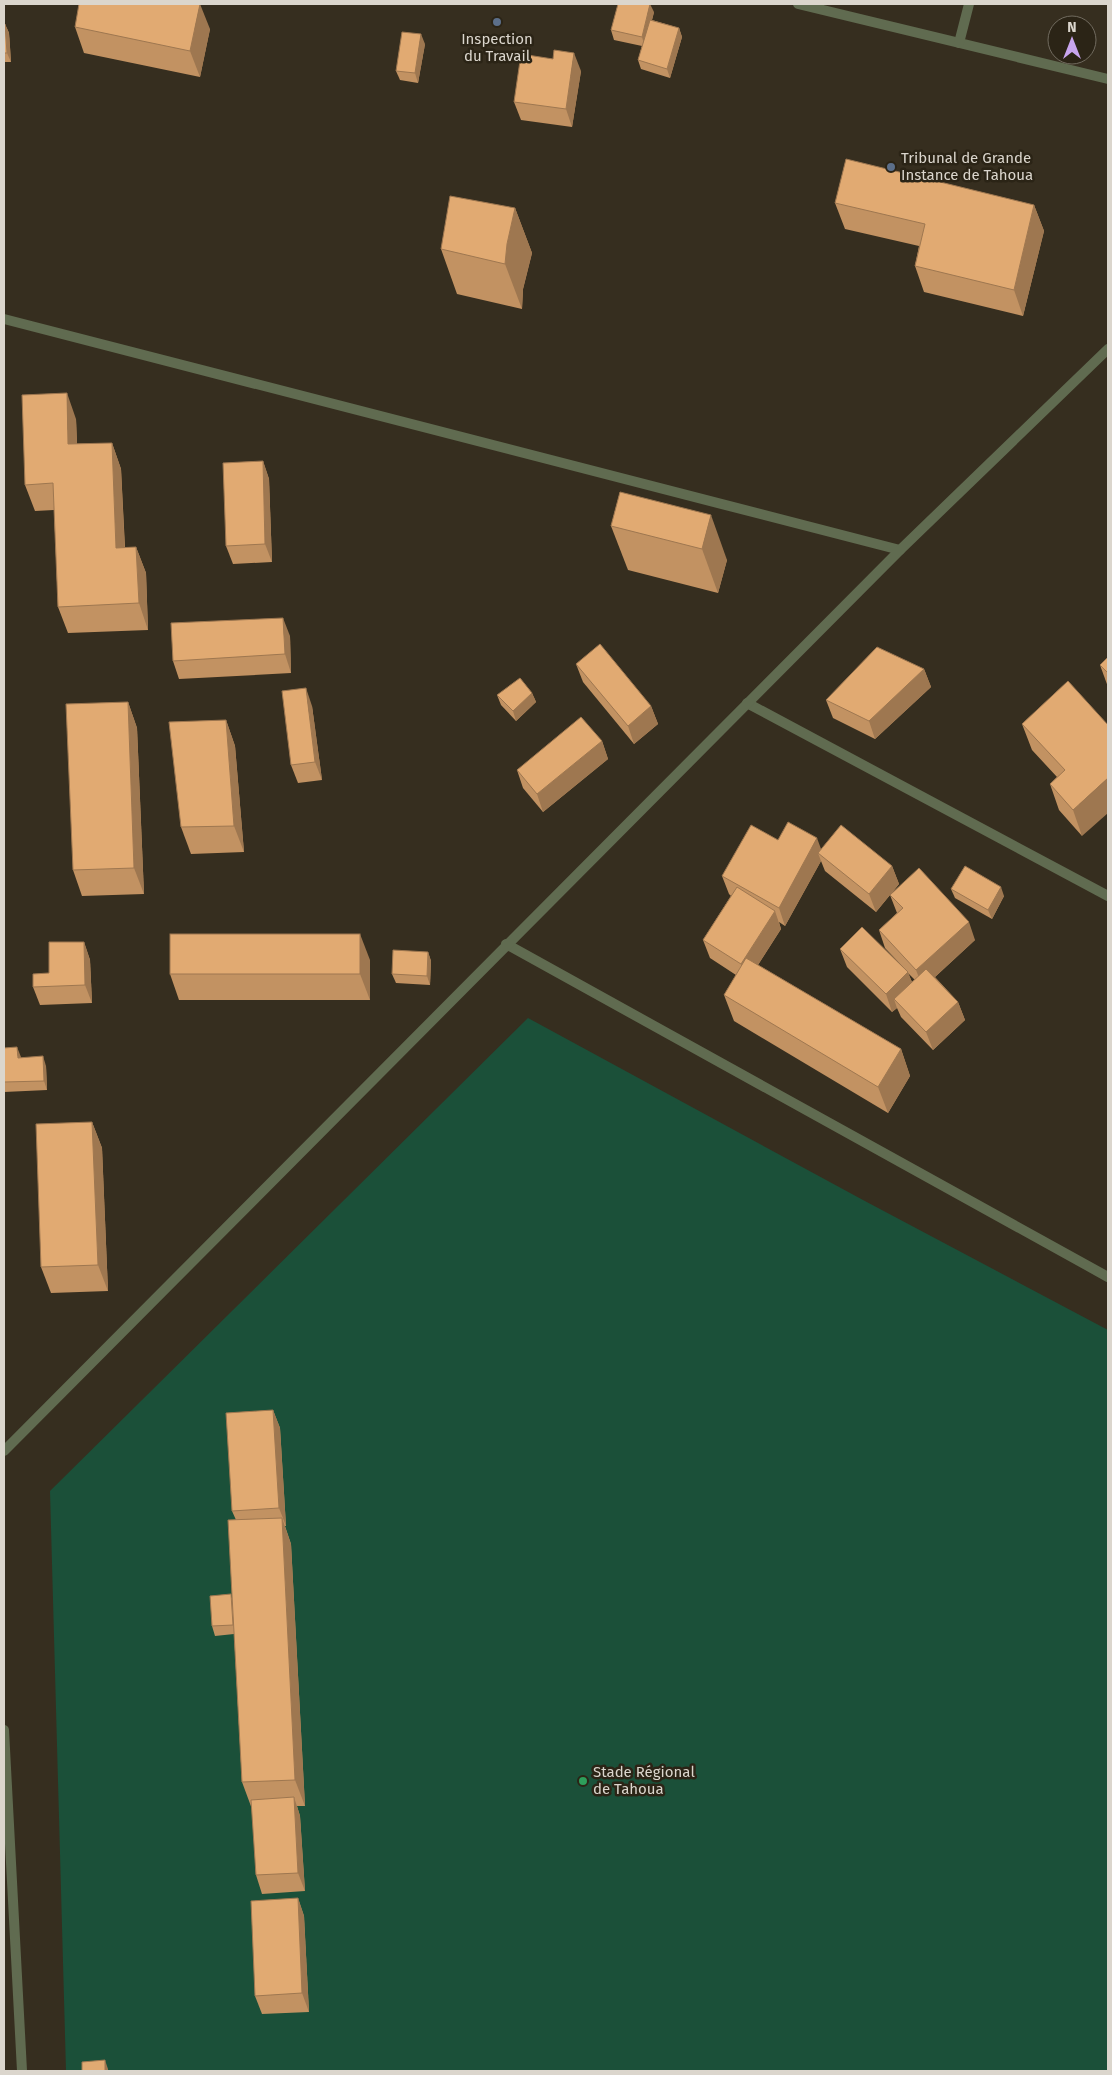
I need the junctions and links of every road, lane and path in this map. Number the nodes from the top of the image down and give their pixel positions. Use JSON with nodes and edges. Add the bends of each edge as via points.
{"nodes":[{"id":1,"x":798,"y":4,"type":"edge"},
{"id":2,"x":969,"y":4,"type":"edge"},
{"id":3,"x":959,"y":43,"type":"junction"},
{"id":4,"x":1108,"y":80,"type":"edge"},
{"id":5,"x":4,"y":318,"type":"edge"},
{"id":6,"x":1108,"y":349,"type":"edge"},
{"id":7,"x":900,"y":550,"type":"junction"},
{"id":8,"x":747,"y":704,"type":"junction"},
{"id":9,"x":1108,"y":896,"type":"edge"},
{"id":10,"x":506,"y":944,"type":"junction"},
{"id":11,"x":1108,"y":1277,"type":"edge"},
{"id":12,"x":4,"y":1451,"type":"edge"},
{"id":13,"x":4,"y":1730,"type":"edge"},
{"id":14,"x":22,"y":2071,"type":"edge"}],
"edges":[{"from":1,"to":3,"type":"street"},
{"from":2,"to":3,"type":"street"},
{"from":3,"to":4,"type":"street"},
{"from":5,"to":7,"type":"street"},
{"from":6,"to":7,"type":"street"},
{"from":7,"to":8,"type":"street"},
{"from":8,"to":9,"type":"street"},
{"from":8,"to":10,"type":"street"},
{"from":10,"to":11,"type":"street"},
{"from":10,"to":12,"type":"street"},
{"from":13,"to":14,"type":"street"}]}
